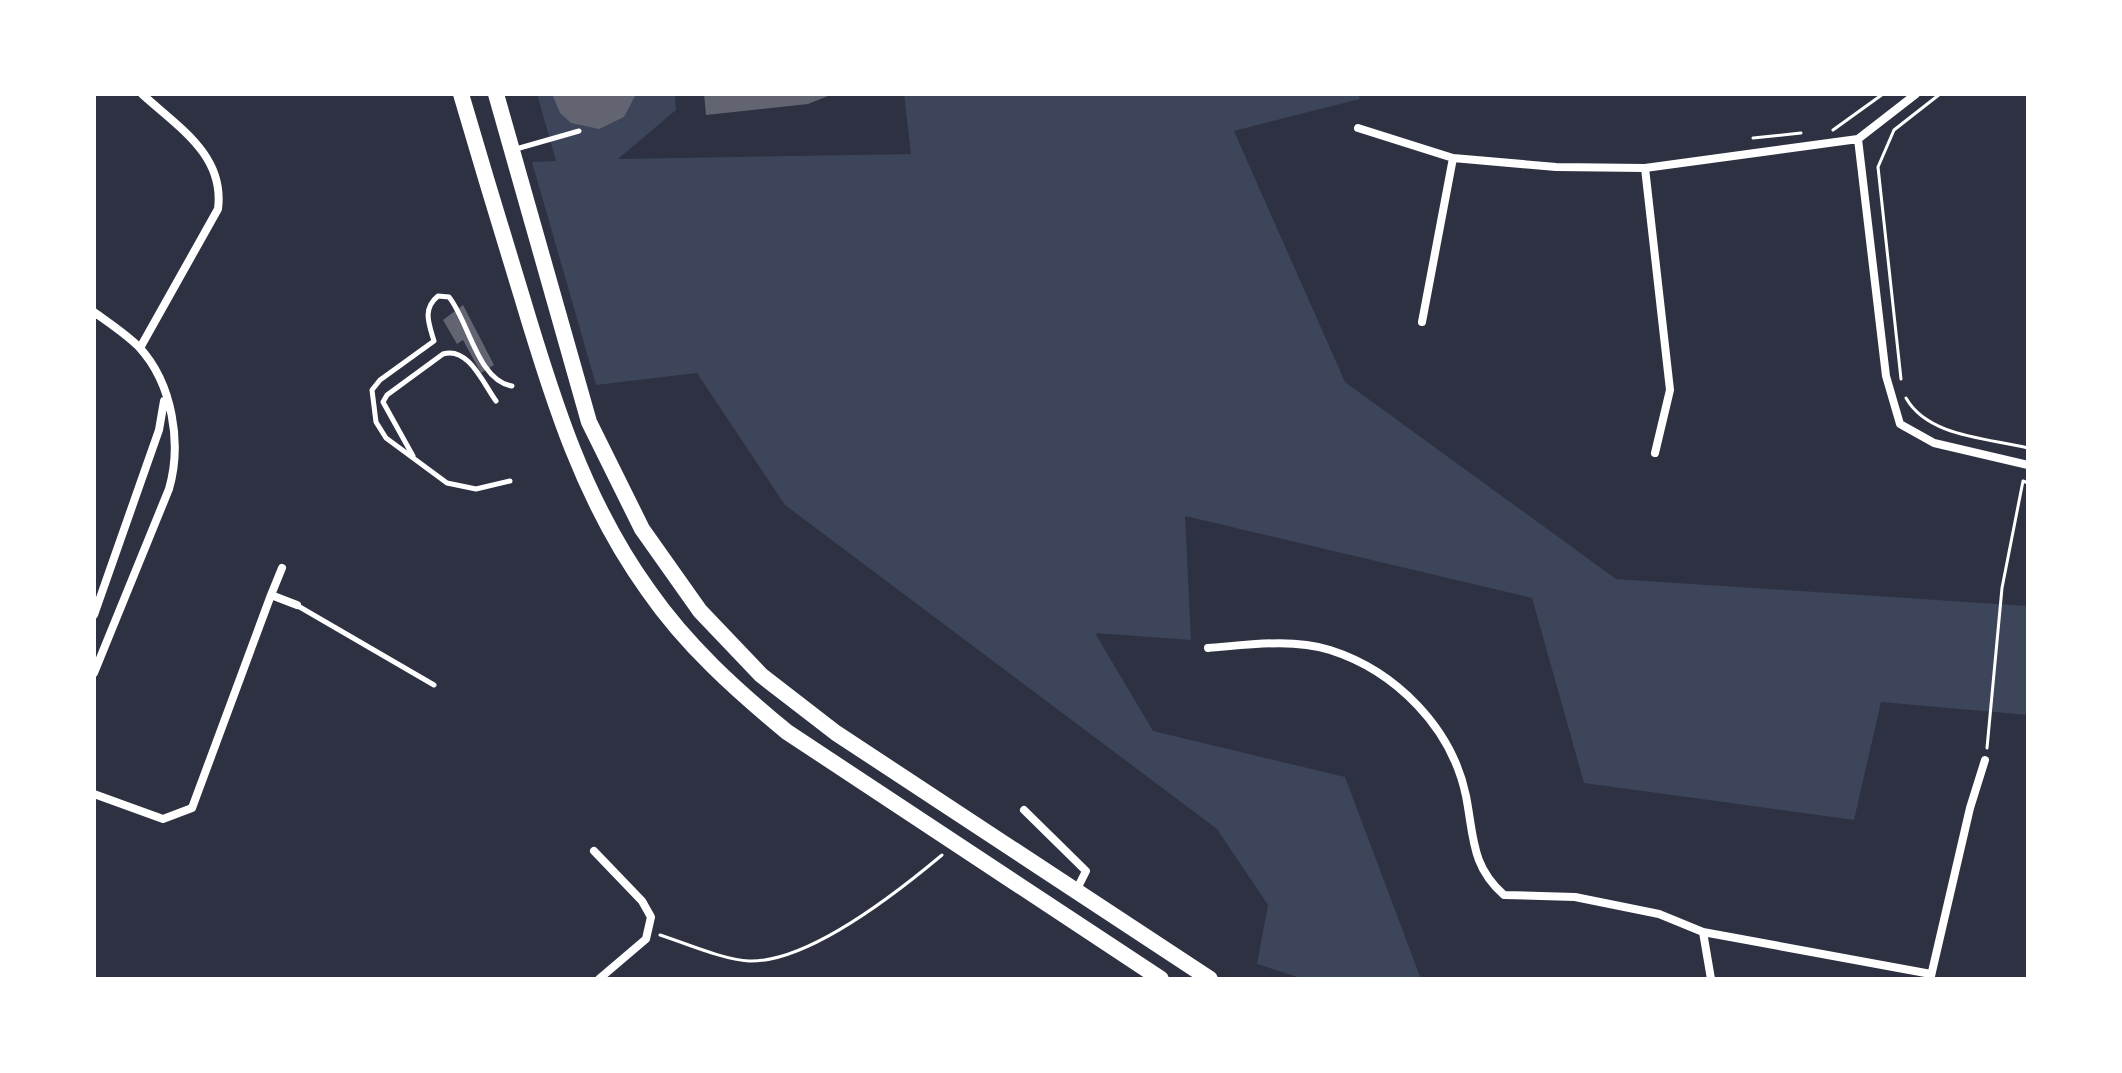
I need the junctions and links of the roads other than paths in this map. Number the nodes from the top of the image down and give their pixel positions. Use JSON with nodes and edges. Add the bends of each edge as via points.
{"nodes":[{"id":1,"x":142,"y":94,"type":"edge"},
{"id":2,"x":461,"y":94,"type":"edge"},
{"id":3,"x":496,"y":94,"type":"edge"},
{"id":4,"x":1916,"y":94,"type":"edge"},
{"id":5,"x":1358,"y":128,"type":"dead end"},
{"id":6,"x":579,"y":131,"type":"dead end"},
{"id":7,"x":1858,"y":139,"type":"junction"},
{"id":8,"x":511,"y":150,"type":"junction"},
{"id":9,"x":1453,"y":158,"type":"junction"},
{"id":10,"x":1645,"y":168,"type":"junction"},
{"id":11,"x":94,"y":312,"type":"edge"},
{"id":12,"x":1422,"y":322,"type":"dead end"},
{"id":13,"x":140,"y":348,"type":"junction"},
{"id":14,"x":512,"y":386,"type":"dead end"},
{"id":15,"x":164,"y":396,"type":"junction"},
{"id":16,"x":496,"y":401,"type":"dead end"},
{"id":17,"x":1655,"y":453,"type":"dead end"},
{"id":18,"x":413,"y":457,"type":"junction"},
{"id":19,"x":2028,"y":465,"type":"edge"},
{"id":20,"x":510,"y":481,"type":"dead end"},
{"id":21,"x":282,"y":568,"type":"dead end"},
{"id":22,"x":271,"y":595,"type":"junction"},
{"id":23,"x":297,"y":605,"type":"joint"},
{"id":24,"x":94,"y":615,"type":"edge"},
{"id":25,"x":1208,"y":648,"type":"dead end"},
{"id":26,"x":94,"y":673,"type":"edge"},
{"id":27,"x":434,"y":685,"type":"dead end"},
{"id":28,"x":1985,"y":760,"type":"road end"},
{"id":29,"x":94,"y":794,"type":"edge"},
{"id":30,"x":1024,"y":810,"type":"dead end"},
{"id":31,"x":594,"y":851,"type":"dead end"},
{"id":32,"x":1075,"y":892,"type":"junction"},
{"id":33,"x":1703,"y":932,"type":"junction"},
{"id":34,"x":1931,"y":976,"type":"edge"},
{"id":35,"x":599,"y":979,"type":"edge"},
{"id":36,"x":1161,"y":979,"type":"edge"},
{"id":37,"x":1210,"y":979,"type":"edge"},
{"id":38,"x":1711,"y":979,"type":"edge"}],
"edges":[{"from":1,"to":13,"type":"street","via":[[212,161],[221,191],[218,209]]},
{"from":2,"to":36,"type":"highway","via":[[579,471],[623,554],[693,645],[738,691],[825,760]]},
{"from":3,"to":8,"type":"highway"},
{"from":4,"to":7,"type":"street"},
{"from":5,"to":9,"type":"street"},
{"from":6,"to":8,"type":"lane"},
{"from":7,"to":10,"type":"street"},
{"from":7,"to":19,"type":"street","via":[[1886,376],[1900,424],[1934,443]]},
{"from":8,"to":32,"type":"highway","via":[[589,422],[615,481],[671,573],[733,647],[798,706]]},
{"from":9,"to":10,"type":"street"},
{"from":9,"to":12,"type":"street"},
{"from":10,"to":17,"type":"street","via":[[1670,390]]},
{"from":11,"to":13,"type":"street"},
{"from":13,"to":15,"type":"street"},
{"from":14,"to":18,"type":"lane","via":[[502,385],[488,371],[459,310],[449,297],[438,296],[427,312],[434,341],[372,390],[376,422],[386,438]]},
{"from":15,"to":24,"type":"street","via":[[159,430]]},
{"from":15,"to":26,"type":"street","via":[[177,434],[177,463]]},
{"from":16,"to":18,"type":"lane","via":[[462,354],[443,354],[383,402]]},
{"from":18,"to":20,"type":"lane","via":[[447,483],[476,489]]},
{"from":21,"to":22,"type":"street"},
{"from":22,"to":23,"type":"street"},
{"from":22,"to":29,"type":"street","via":[[192,808],[163,819]]},
{"from":23,"to":27,"type":"lane"},
{"from":25,"to":33,"type":"street","via":[[1264,643],[1330,650],[1382,676],[1419,705],[1450,750],[1466,796],[1476,860],[1504,895],[1575,897],[1659,914]]},
{"from":28,"to":34,"type":"street"},
{"from":30,"to":32,"type":"street","via":[[1086,871]]},
{"from":31,"to":35,"type":"street","via":[[651,917],[649,932]]},
{"from":32,"to":37,"type":"highway"},
{"from":33,"to":34,"type":"street"},
{"from":33,"to":38,"type":"street"}]}
